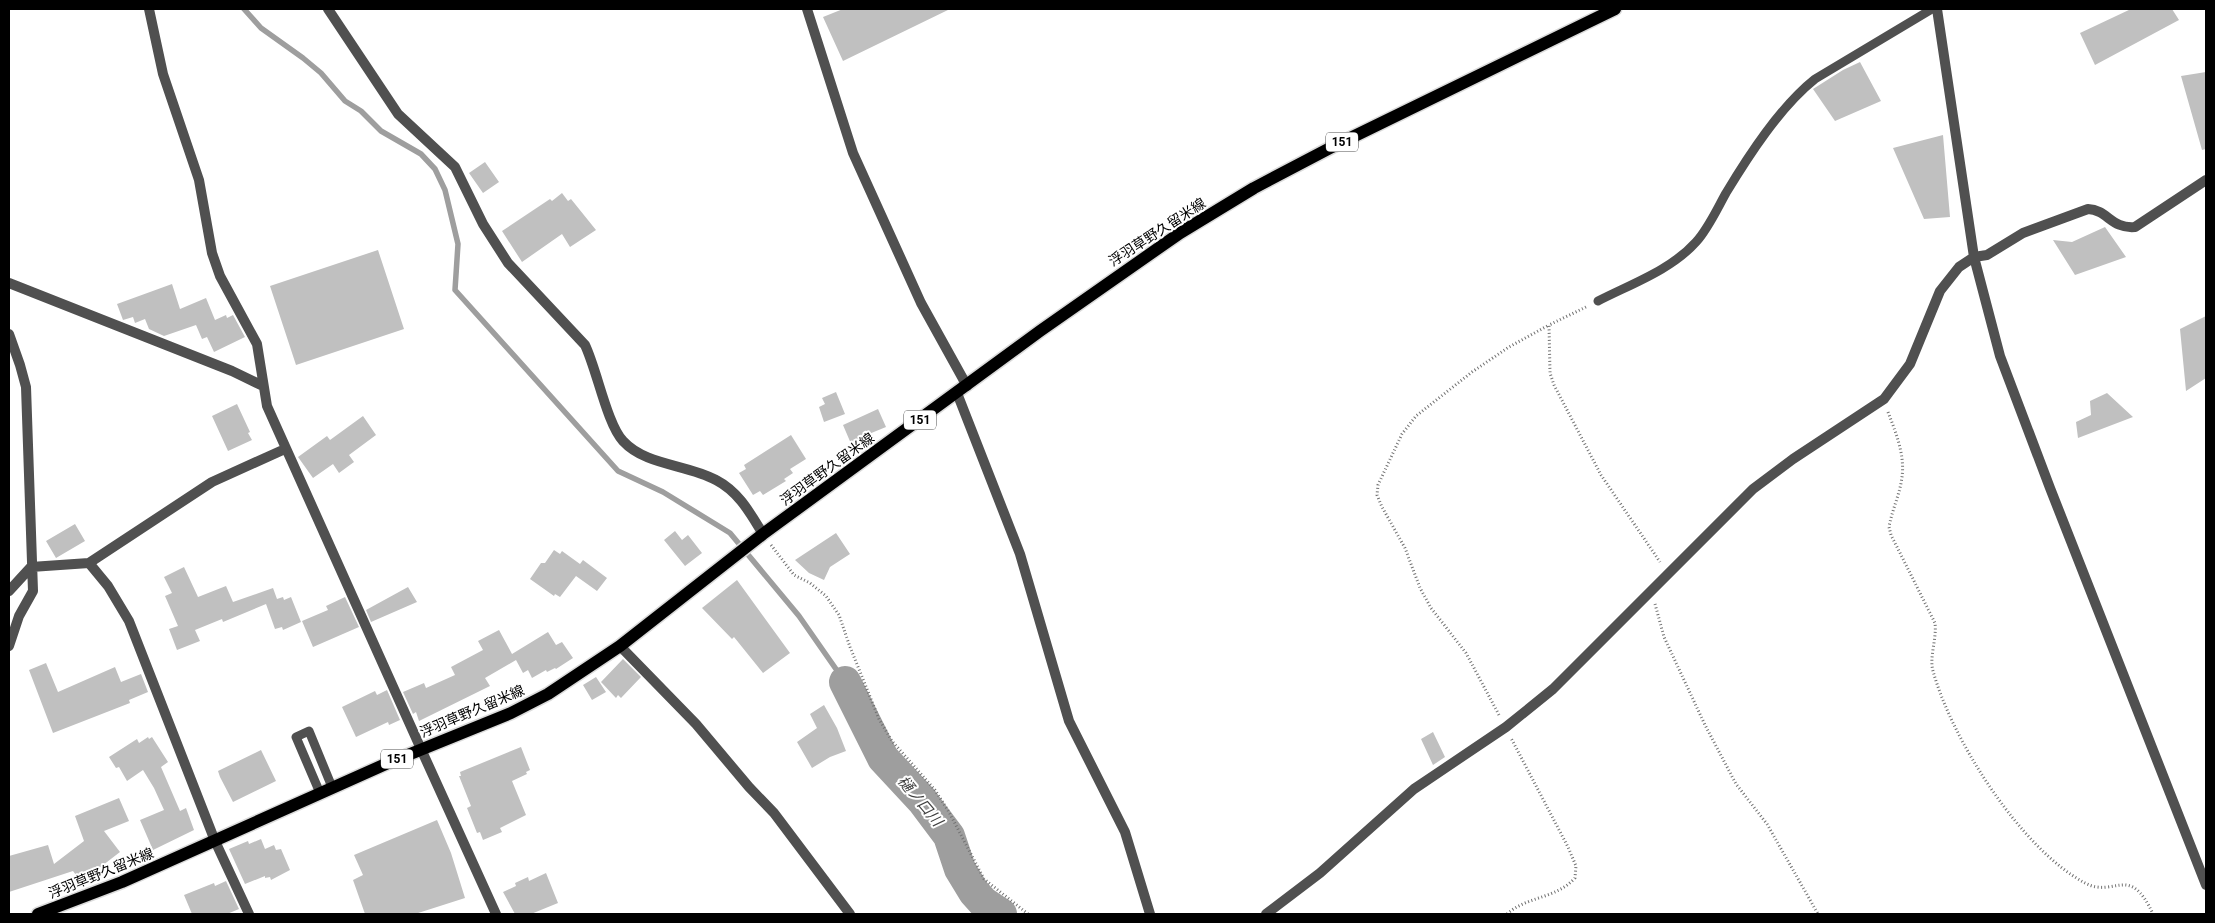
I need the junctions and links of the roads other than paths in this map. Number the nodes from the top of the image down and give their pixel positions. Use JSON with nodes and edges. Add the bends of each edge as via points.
{"nodes":[{"id":1,"x":149,"y":9,"type":"edge"},
{"id":2,"x":328,"y":9,"type":"edge"},
{"id":3,"x":807,"y":9,"type":"edge"},
{"id":4,"x":1615,"y":9,"type":"edge"},
{"id":5,"x":1932,"y":9,"type":"edge"},
{"id":6,"x":1937,"y":9,"type":"edge"},
{"id":7,"x":2206,"y":180,"type":"edge"},
{"id":8,"x":1974,"y":258,"type":"junction"},
{"id":9,"x":9,"y":283,"type":"edge"},
{"id":10,"x":1598,"y":301,"type":"road end"},
{"id":11,"x":9,"y":334,"type":"edge"},
{"id":12,"x":263,"y":386,"type":"junction"},
{"id":13,"x":962,"y":390,"type":"junction"},
{"id":14,"x":285,"y":449,"type":"junction"},
{"id":15,"x":760,"y":536,"type":"junction"},
{"id":16,"x":89,"y":563,"type":"junction"},
{"id":17,"x":31,"y":567,"type":"junction"},
{"id":18,"x":9,"y":592,"type":"edge"},
{"id":19,"x":9,"y":646,"type":"edge"},
{"id":20,"x":620,"y":646,"type":"junction"},
{"id":21,"x":421,"y":749,"type":"junction"},
{"id":22,"x":326,"y":790,"type":"junction"},
{"id":23,"x":215,"y":841,"type":"junction"},
{"id":24,"x":2206,"y":885,"type":"edge"},
{"id":25,"x":38,"y":914,"type":"edge"},
{"id":26,"x":249,"y":914,"type":"edge"},
{"id":27,"x":496,"y":914,"type":"edge"},
{"id":28,"x":850,"y":914,"type":"edge"},
{"id":29,"x":1150,"y":914,"type":"edge"},
{"id":30,"x":1266,"y":914,"type":"edge"}],
"edges":[{"from":1,"to":12,"type":"street","via":[[162,74],[199,180],[212,253],[220,276],[257,344]]},
{"from":2,"to":15,"type":"street","via":[[398,114],[455,168],[508,263],[585,345],[620,438],[630,449],[642,455],[715,479],[744,503]]},
{"from":3,"to":13,"type":"street","via":[[854,153]]},
{"from":4,"to":13,"type":"main road","name":"浮羽草野久留米線","number":"151","via":[[1390,117],[1254,188],[1114,278]]},
{"from":5,"to":10,"type":"lane","via":[[1802,90],[1750,154],[1697,241],[1681,256]]},
{"from":6,"to":8,"type":"street"},
{"from":7,"to":8,"type":"street","via":[[2134,227],[2123,228],[2095,209],[2088,209],[2023,233],[1987,255]]},
{"from":8,"to":24,"type":"street","via":[[2004,365]]},
{"from":8,"to":30,"type":"street","via":[[1960,267],[1940,291],[1910,364],[1884,399],[1753,489],[1553,689],[1506,728],[1414,789],[1320,873]]},
{"from":9,"to":12,"type":"street"},
{"from":11,"to":17,"type":"street","via":[[26,387]]},
{"from":12,"to":14,"type":"street","via":[[267,406]]},
{"from":13,"to":15,"type":"main road","name":"浮羽草野久留米線","number":"151"},
{"from":13,"to":29,"type":"street","via":[[1020,554],[1070,720],[1125,832]]},
{"from":14,"to":16,"type":"street","via":[[212,482]]},
{"from":14,"to":21,"type":"street"},
{"from":15,"to":20,"type":"main road","name":"浮羽草野久留米線","number":"151"},
{"from":16,"to":17,"type":"street"},
{"from":16,"to":23,"type":"street","via":[[108,586],[129,621]]},
{"from":17,"to":18,"type":"street"},
{"from":17,"to":19,"type":"street","via":[[33,591],[19,616]]},
{"from":20,"to":21,"type":"main road","name":"浮羽草野久留米線","number":"151","via":[[548,694],[511,713]]},
{"from":20,"to":28,"type":"street","via":[[696,724],[774,813]]},
{"from":21,"to":22,"type":"main road","name":"浮羽草野久留米線","number":"151"},
{"from":21,"to":27,"type":"street"},
{"from":22,"to":22,"type":"lane","via":[[296,736],[309,731]]},
{"from":22,"to":23,"type":"main road","name":"浮羽草野久留米線","number":"151"},
{"from":23,"to":25,"type":"main road","name":"浮羽草野久留米線","number":"151"},
{"from":23,"to":26,"type":"street"}]}
